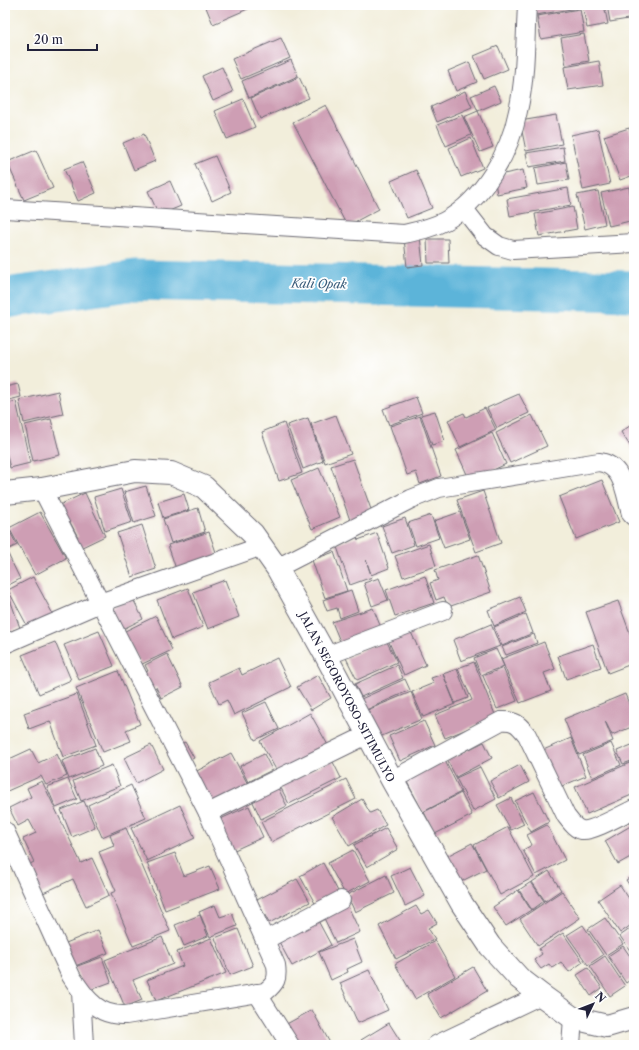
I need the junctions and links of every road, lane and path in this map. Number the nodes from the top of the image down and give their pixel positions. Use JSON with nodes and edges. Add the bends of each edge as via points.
{"nodes":[{"id":1,"x":527,"y":5,"type":"edge"},
{"id":2,"x":5,"y":209,"type":"edge"},
{"id":3,"x":464,"y":209,"type":"junction"},
{"id":4,"x":634,"y":243,"type":"edge"},
{"id":5,"x":42,"y":489,"type":"junction"},
{"id":6,"x":5,"y":493,"type":"edge"},
{"id":7,"x":634,"y":517,"type":"edge"},
{"id":8,"x":262,"y":546,"type":"junction"},
{"id":9,"x":277,"y":568,"type":"junction"},
{"id":10,"x":100,"y":603,"type":"junction"},
{"id":11,"x":443,"y":611,"type":"dead end"},
{"id":12,"x":5,"y":644,"type":"edge"},
{"id":13,"x":326,"y":656,"type":"junction"},
{"id":14,"x":369,"y":734,"type":"junction"},
{"id":15,"x":392,"y":780,"type":"junction"},
{"id":16,"x":634,"y":809,"type":"edge"},
{"id":17,"x":208,"y":813,"type":"junction"},
{"id":18,"x":5,"y":831,"type":"edge"},
{"id":19,"x":341,"y":900,"type":"dead end"},
{"id":20,"x":265,"y":940,"type":"junction"},
{"id":21,"x":81,"y":992,"type":"junction"},
{"id":22,"x":257,"y":993,"type":"junction"},
{"id":23,"x":541,"y":995,"type":"junction"},
{"id":24,"x":573,"y":1018,"type":"junction"},
{"id":25,"x":634,"y":1018,"type":"edge"},
{"id":26,"x":84,"y":1045,"type":"edge"},
{"id":27,"x":290,"y":1045,"type":"edge"},
{"id":28,"x":436,"y":1045,"type":"edge"},
{"id":29,"x":571,"y":1045,"type":"edge"}],
"edges":[{"from":1,"to":3,"type":"street","via":[[518,112],[494,173]]},
{"from":2,"to":3,"type":"street","via":[[404,234],[444,222]]},
{"from":3,"to":4,"type":"street","via":[[485,236],[499,246],[513,250]]},
{"from":5,"to":6,"type":"main road","name":"JALAN SEGOROYOSO-SITIMULYO"},
{"from":5,"to":8,"type":"main road","name":"JALAN SEGOROYOSO-SITIMULYO","via":[[135,471],[171,473],[204,487]]},
{"from":5,"to":10,"type":"street"},
{"from":7,"to":9,"type":"street","via":[[620,475],[606,463],[599,462],[439,488],[411,499]]},
{"from":8,"to":9,"type":"main road","name":"JALAN SEGOROYOSO-SITIMULYO"},
{"from":8,"to":10,"type":"street"},
{"from":9,"to":13,"type":"main road","name":"JALAN SEGOROYOSO-SITIMULYO"},
{"from":10,"to":12,"type":"street"},
{"from":10,"to":17,"type":"street"},
{"from":11,"to":13,"type":"street"},
{"from":13,"to":14,"type":"main road","name":"JALAN SEGOROYOSO-SITIMULYO"},
{"from":14,"to":15,"type":"main road","name":"JALAN SEGOROYOSO-SITIMULYO"},
{"from":14,"to":17,"type":"street"},
{"from":15,"to":16,"type":"street","via":[[500,721],[510,721],[519,725],[527,735],[572,824],[581,830],[590,830]]},
{"from":15,"to":23,"type":"main road","name":"JALAN SEGOROYOSO-SITIMULYO","via":[[462,904],[490,946],[519,978]]},
{"from":17,"to":20,"type":"street"},
{"from":18,"to":21,"type":"street","via":[[71,976]]},
{"from":19,"to":20,"type":"street"},
{"from":20,"to":22,"type":"street","via":[[276,965],[277,975],[274,985],[265,992]]},
{"from":21,"to":22,"type":"street","via":[[96,1006],[112,1014],[126,1015]]},
{"from":21,"to":26,"type":"street"},
{"from":22,"to":27,"type":"street"},
{"from":23,"to":24,"type":"main road","name":"JALAN SEGOROYOSO-SITIMULYO"},
{"from":23,"to":28,"type":"street"},
{"from":24,"to":25,"type":"main road","name":"JALAN SEGOROYOSO-SITIMULYO","via":[[607,1026]]},
{"from":24,"to":29,"type":"street"}]}
